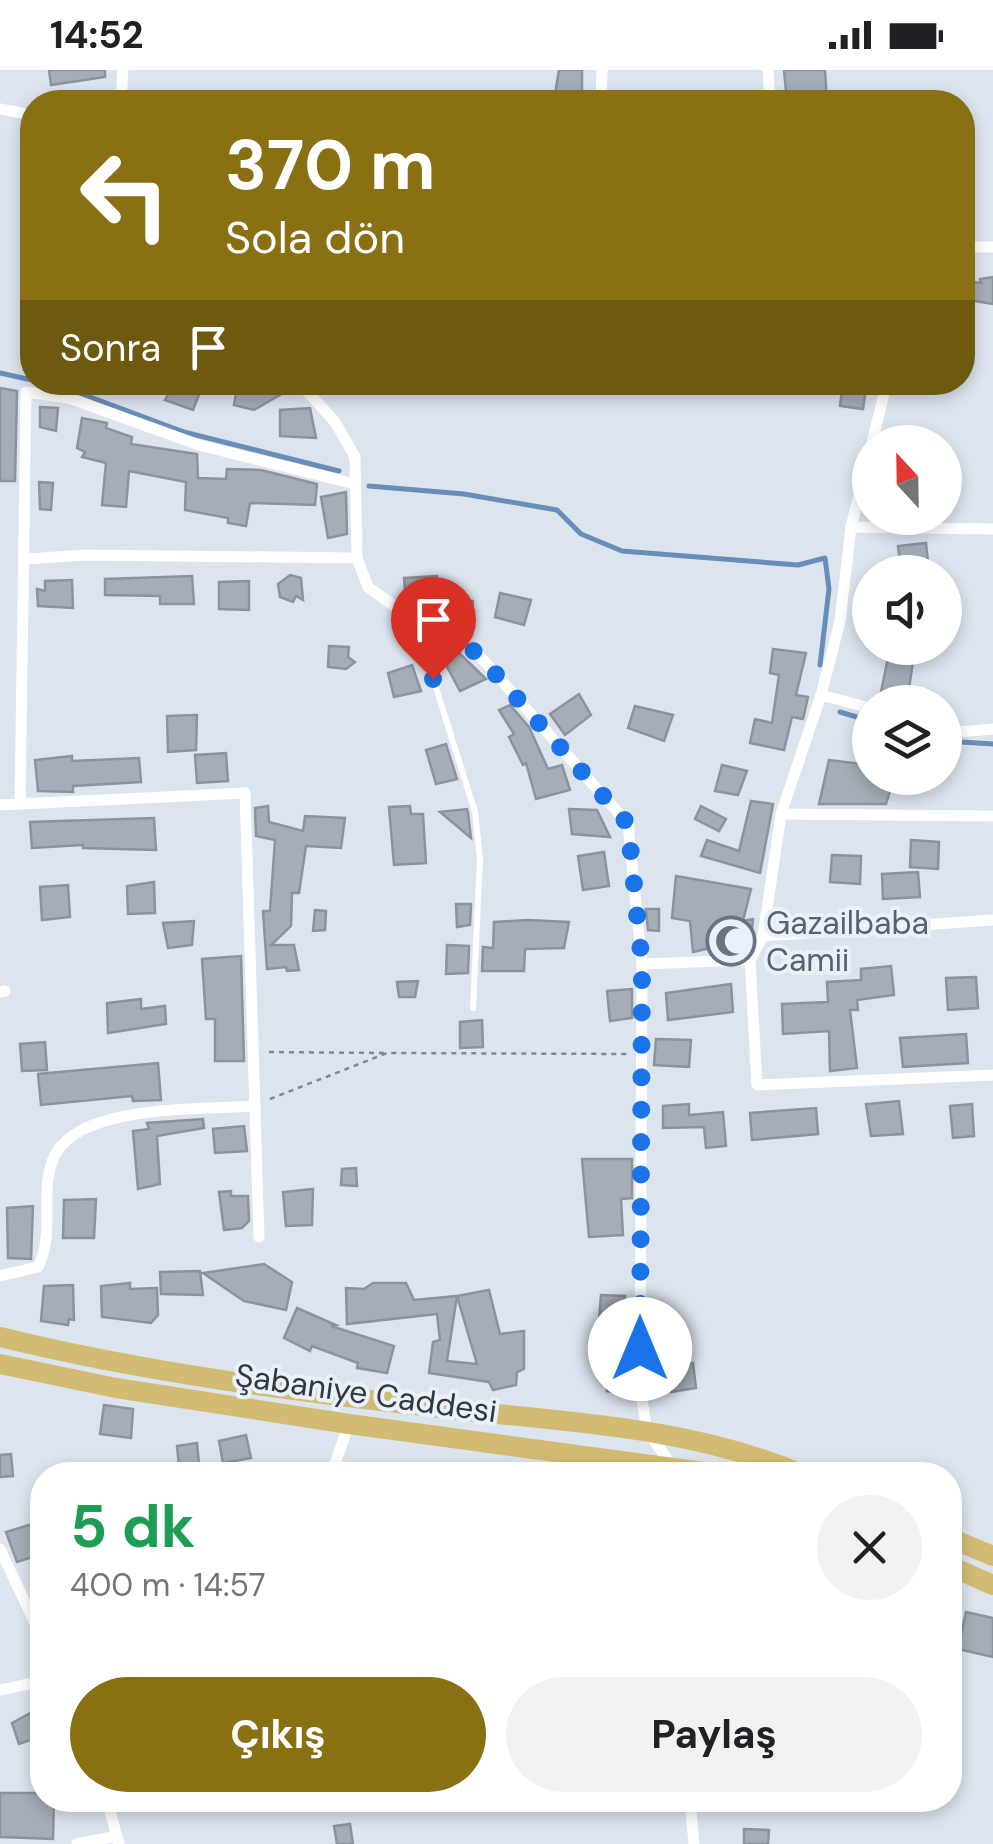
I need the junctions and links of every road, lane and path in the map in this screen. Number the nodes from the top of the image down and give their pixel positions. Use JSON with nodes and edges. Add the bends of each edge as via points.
{"nodes":[{"id":1,"x":26,"y":395,"type":"edge"},
{"id":2,"x":48,"y":395,"type":"edge"},
{"id":3,"x":311,"y":395,"type":"edge"},
{"id":4,"x":884,"y":395,"type":"edge"},
{"id":5,"x":354,"y":484,"type":"junction"},
{"id":6,"x":850,"y":527,"type":"junction"},
{"id":7,"x":993,"y":529,"type":"edge"},
{"id":8,"x":26,"y":558,"type":"junction"},
{"id":9,"x":357,"y":558,"type":"junction"},
{"id":10,"x":414,"y":621,"type":"junction"},
{"id":11,"x":822,"y":695,"type":"junction"},
{"id":12,"x":852,"y":703,"type":"edge"},
{"id":13,"x":993,"y":728,"type":"edge"},
{"id":14,"x":962,"y":732,"type":"edge"},
{"id":15,"x":20,"y":804,"type":"junction"},
{"id":16,"x":0,"y":805,"type":"edge"},
{"id":17,"x":780,"y":814,"type":"junction"},
{"id":18,"x":993,"y":816,"type":"edge"},
{"id":19,"x":993,"y":920,"type":"edge"},
{"id":20,"x":763,"y":936,"type":"junction"},
{"id":21,"x":750,"y":960,"type":"junction"},
{"id":22,"x":642,"y":964,"type":"junction"},
{"id":23,"x":473,"y":1008,"type":"dead end"},
{"id":24,"x":252,"y":1052,"type":"junction"},
{"id":25,"x":387,"y":1054,"type":"junction"},
{"id":26,"x":640,"y":1054,"type":"dead end"},
{"id":27,"x":993,"y":1075,"type":"edge"},
{"id":28,"x":255,"y":1106,"type":"junction"},
{"id":29,"x":259,"y":1237,"type":"dead end"},
{"id":30,"x":0,"y":1276,"type":"edge"},
{"id":31,"x":0,"y":1337,"type":"edge"},
{"id":32,"x":0,"y":1364,"type":"edge"},
{"id":33,"x":349,"y":1424,"type":"junction"},
{"id":34,"x":647,"y":1431,"type":"junction"},
{"id":35,"x":336,"y":1462,"type":"edge"},
{"id":36,"x":617,"y":1462,"type":"edge"},
{"id":37,"x":668,"y":1462,"type":"edge"},
{"id":38,"x":769,"y":1462,"type":"edge"},
{"id":39,"x":962,"y":1543,"type":"edge"},
{"id":40,"x":0,"y":1548,"type":"edge"},
{"id":41,"x":993,"y":1556,"type":"edge"},
{"id":42,"x":962,"y":1571,"type":"edge"},
{"id":43,"x":993,"y":1584,"type":"edge"},
{"id":44,"x":30,"y":1612,"type":"edge"},
{"id":45,"x":30,"y":1684,"type":"edge"},
{"id":46,"x":0,"y":1690,"type":"edge"},
{"id":47,"x":110,"y":1812,"type":"edge"},
{"id":48,"x":691,"y":1812,"type":"edge"},
{"id":49,"x":118,"y":1840,"type":"edge"},
{"id":50,"x":77,"y":1844,"type":"edge"},
{"id":51,"x":694,"y":1844,"type":"edge"}],
"edges":[{"from":1,"to":8,"type":"street"},
{"from":2,"to":5,"type":"street","via":[[200,445]]},
{"from":3,"to":5,"type":"street","via":[[355,457]]},
{"from":4,"to":6,"type":"street"},
{"from":5,"to":9,"type":"street"},
{"from":6,"to":7,"type":"street"},
{"from":6,"to":11,"type":"street","via":[[840,622]]},
{"from":8,"to":9,"type":"street"},
{"from":8,"to":15,"type":"street"},
{"from":9,"to":10,"type":"street","via":[[368,587]]},
{"from":10,"to":22,"type":"street","via":[[431,622],[478,654],[628,824]]},
{"from":10,"to":23,"type":"lane","via":[[476,812]]},
{"from":11,"to":12,"type":"street"},
{"from":11,"to":17,"type":"street"},
{"from":13,"to":14,"type":"street"},
{"from":15,"to":16,"type":"street"},
{"from":15,"to":24,"type":"street","via":[[245,794]]},
{"from":17,"to":18,"type":"street"},
{"from":17,"to":20,"type":"street"},
{"from":19,"to":20,"type":"street"},
{"from":20,"to":21,"type":"street"},
{"from":21,"to":22,"type":"street"},
{"from":21,"to":27,"type":"street","via":[[756,1085]]},
{"from":22,"to":34,"type":"street","via":[[640,1387]]},
{"from":24,"to":25,"type":"path"},
{"from":24,"to":28,"type":"street"},
{"from":25,"to":26,"type":"path"},
{"from":25,"to":28,"type":"path"},
{"from":28,"to":29,"type":"street"},
{"from":28,"to":30,"type":"street","via":[[91,1122],[63,1139],[50,1164],[48,1248],[38,1267]]},
{"from":31,"to":34,"type":"highway","via":[[355,1398]]},
{"from":32,"to":33,"type":"highway","name":"Şabaniye Caddesi"},
{"from":33,"to":35,"type":"street"},
{"from":33,"to":36,"type":"highway","name":"Şabaniye Caddesi"},
{"from":34,"to":37,"type":"street"},
{"from":34,"to":38,"type":"highway"},
{"from":39,"to":41,"type":"highway"},
{"from":40,"to":44,"type":"street"},
{"from":42,"to":43,"type":"highway"},
{"from":45,"to":46,"type":"street"},
{"from":47,"to":49,"type":"street"},
{"from":48,"to":51,"type":"street"},
{"from":49,"to":50,"type":"street"}]}
